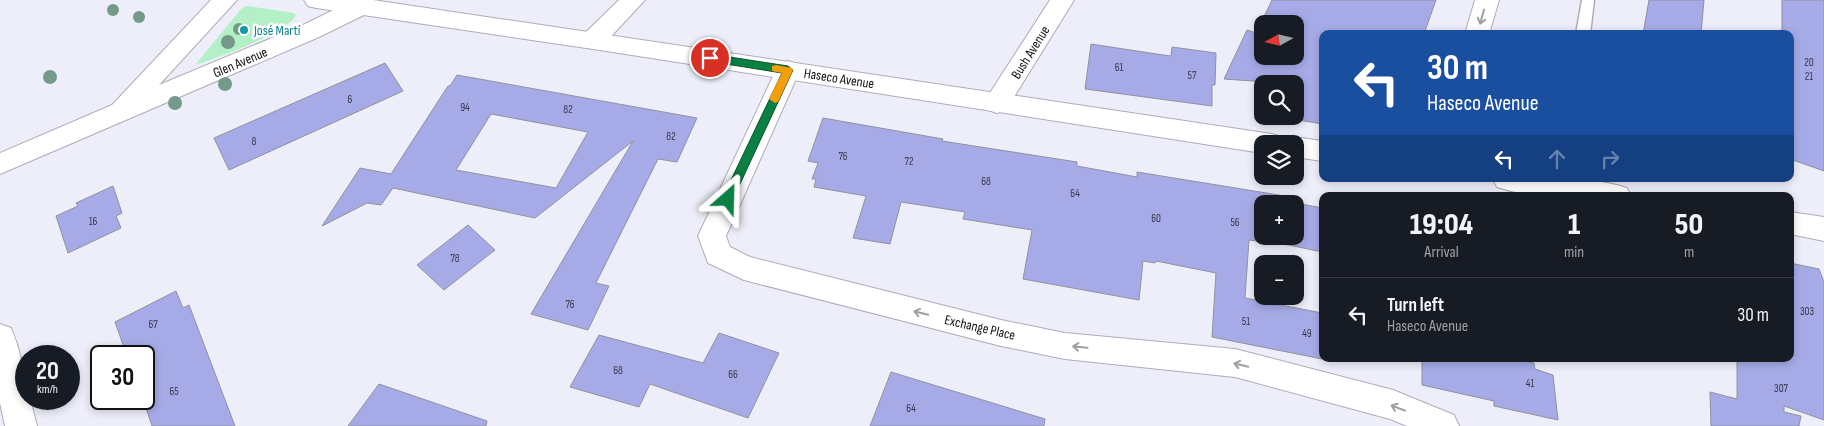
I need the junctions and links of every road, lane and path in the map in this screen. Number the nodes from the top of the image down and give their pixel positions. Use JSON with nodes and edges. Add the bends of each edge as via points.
{"nodes":[{"id":1,"x":225,"y":0,"type":"edge"},
{"id":2,"x":316,"y":0,"type":"edge"},
{"id":3,"x":633,"y":0,"type":"edge"},
{"id":4,"x":1062,"y":0,"type":"edge"},
{"id":5,"x":1487,"y":0,"type":"edge"},
{"id":6,"x":1588,"y":0,"type":"edge"},
{"id":7,"x":362,"y":6,"type":"junction"},
{"id":8,"x":1478,"y":30,"type":"edge"},
{"id":9,"x":1584,"y":30,"type":"edge"},
{"id":10,"x":593,"y":40,"type":"junction"},
{"id":11,"x":788,"y":70,"type":"junction"},
{"id":12,"x":997,"y":103,"type":"junction"},
{"id":13,"x":117,"y":116,"type":"junction"},
{"id":14,"x":1254,"y":141,"type":"edge"},
{"id":15,"x":1304,"y":148,"type":"edge"},
{"id":16,"x":1319,"y":151,"type":"edge"},
{"id":17,"x":0,"y":164,"type":"edge"},
{"id":18,"x":1543,"y":182,"type":"edge"},
{"id":19,"x":1567,"y":184,"type":"edge"},
{"id":20,"x":1600,"y":192,"type":"edge"},
{"id":21,"x":1794,"y":224,"type":"edge"},
{"id":22,"x":1824,"y":229,"type":"edge"},
{"id":23,"x":1,"y":343,"type":"edge"},
{"id":24,"x":20,"y":426,"type":"edge"},
{"id":25,"x":1443,"y":426,"type":"edge"}],
"edges":[{"from":1,"to":13,"type":"street","name":"Glen Avenue"},
{"from":2,"to":7,"type":"street","name":"Haseco Avenue"},
{"from":3,"to":10,"type":"street"},
{"from":4,"to":12,"type":"street","name":"Bush Avenue"},
{"from":5,"to":8,"type":"street","one_way":true},
{"from":6,"to":9,"type":"lane"},
{"from":7,"to":10,"type":"street","name":"Haseco Avenue"},
{"from":7,"to":13,"type":"street","name":"Glen Avenue"},
{"from":10,"to":11,"type":"street","name":"Haseco Avenue"},
{"from":11,"to":12,"type":"street","name":"Haseco Avenue"},
{"from":25,"to":11,"type":"street","name":"Exchange Place","one_way":true,"via":[[1393,405],[1236,364],[1065,346],[1001,333],[744,268],[718,256],[712,236]]},
{"from":12,"to":14,"type":"street","name":"Haseco Avenue"},
{"from":13,"to":17,"type":"street","name":"Glen Avenue"},
{"from":15,"to":16,"type":"street"},
{"from":18,"to":19,"type":"street"},
{"from":19,"to":20,"type":"street"},
{"from":21,"to":22,"type":"street"},
{"from":23,"to":24,"type":"street"}]}
